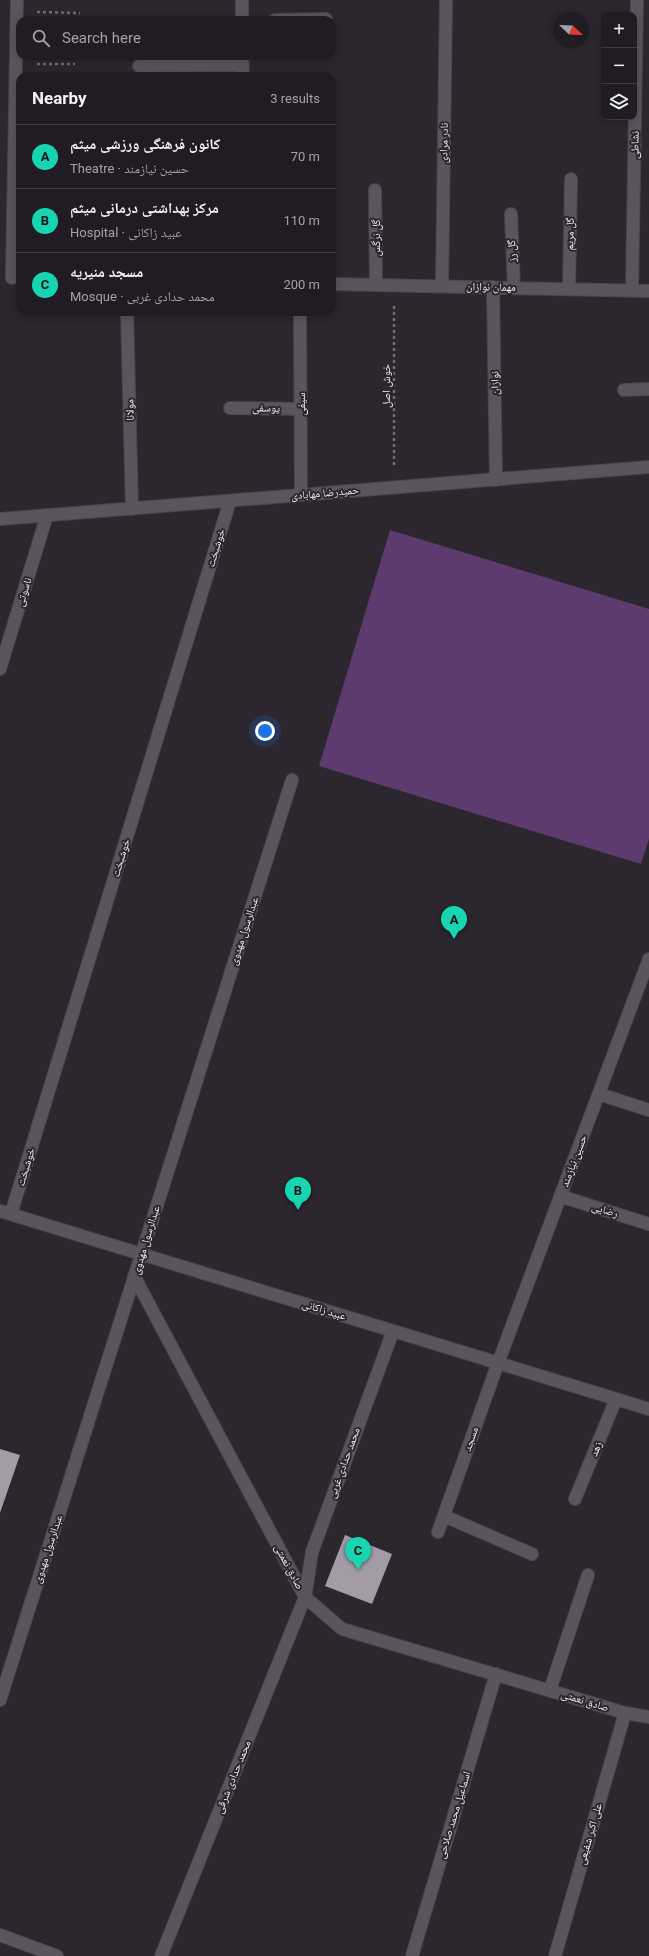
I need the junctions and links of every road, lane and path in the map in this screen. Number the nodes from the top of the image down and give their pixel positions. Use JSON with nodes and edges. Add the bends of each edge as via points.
{"nodes":[{"id":1,"x":242,"y":0,"type":"edge"},
{"id":2,"x":446,"y":0,"type":"edge"},
{"id":3,"x":637,"y":0,"type":"edge"},
{"id":4,"x":17,"y":6,"type":"edge"},
{"id":5,"x":80,"y":13,"type":"dead end"},
{"id":6,"x":17,"y":16,"type":"edge"},
{"id":7,"x":242,"y":16,"type":"edge"},
{"id":8,"x":16,"y":60,"type":"edge"},
{"id":9,"x":16,"y":64,"type":"junction"},
{"id":10,"x":75,"y":64,"type":"dead end"},
{"id":11,"x":139,"y":66,"type":"dead end"},
{"id":12,"x":242,"y":66,"type":"edge"},
{"id":13,"x":570,"y":180,"type":"dead end"},
{"id":14,"x":375,"y":190,"type":"dead end"},
{"id":15,"x":511,"y":214,"type":"dead end"},
{"id":16,"x":11,"y":278,"type":"edge"},
{"id":17,"x":336,"y":284,"type":"edge"},
{"id":18,"x":376,"y":285,"type":"junction"},
{"id":19,"x":394,"y":285,"type":"junction"},
{"id":20,"x":442,"y":286,"type":"junction"},
{"id":21,"x":493,"y":287,"type":"junction"},
{"id":22,"x":514,"y":288,"type":"junction"},
{"id":23,"x":569,"y":289,"type":"junction"},
{"id":24,"x":632,"y":290,"type":"junction"},
{"id":25,"x":649,"y":290,"type":"edge"},
{"id":26,"x":128,"y":316,"type":"edge"},
{"id":27,"x":300,"y":316,"type":"edge"},
{"id":28,"x":649,"y":389,"type":"edge"},
{"id":29,"x":624,"y":390,"type":"dead end"},
{"id":30,"x":230,"y":408,"type":"dead end"},
{"id":31,"x":301,"y":409,"type":"junction"},
{"id":32,"x":649,"y":467,"type":"edge"},
{"id":33,"x":496,"y":480,"type":"junction"},
{"id":34,"x":394,"y":488,"type":"junction"},
{"id":35,"x":301,"y":495,"type":"junction"},
{"id":36,"x":230,"y":501,"type":"junction"},
{"id":37,"x":132,"y":508,"type":"junction"},
{"id":38,"x":47,"y":515,"type":"junction"},
{"id":39,"x":0,"y":519,"type":"edge"},
{"id":40,"x":0,"y":669,"type":"edge"},
{"id":41,"x":292,"y":780,"type":"dead end"},
{"id":42,"x":649,"y":959,"type":"edge"},
{"id":43,"x":599,"y":1094,"type":"junction"},
{"id":44,"x":649,"y":1110,"type":"edge"},
{"id":45,"x":560,"y":1196,"type":"junction"},
{"id":46,"x":6,"y":1213,"type":"edge"},
{"id":47,"x":649,"y":1224,"type":"edge"},
{"id":48,"x":141,"y":1254,"type":"junction"},
{"id":49,"x":134,"y":1276,"type":"junction"},
{"id":50,"x":393,"y":1331,"type":"junction"},
{"id":51,"x":498,"y":1363,"type":"junction"},
{"id":52,"x":616,"y":1398,"type":"junction"},
{"id":53,"x":649,"y":1409,"type":"edge"},
{"id":54,"x":575,"y":1499,"type":"dead end"},
{"id":55,"x":444,"y":1516,"type":"junction"},
{"id":56,"x":438,"y":1532,"type":"dead end"},
{"id":57,"x":532,"y":1554,"type":"dead end"},
{"id":58,"x":588,"y":1575,"type":"dead end"},
{"id":59,"x":305,"y":1597,"type":"junction"},
{"id":60,"x":496,"y":1674,"type":"junction"},
{"id":61,"x":550,"y":1690,"type":"junction"},
{"id":62,"x":0,"y":1700,"type":"edge"},
{"id":63,"x":625,"y":1713,"type":"junction"},
{"id":64,"x":649,"y":1717,"type":"edge"},
{"id":65,"x":0,"y":1935,"type":"edge"},
{"id":66,"x":57,"y":1956,"type":"edge"},
{"id":67,"x":161,"y":1956,"type":"edge"},
{"id":68,"x":412,"y":1956,"type":"edge"},
{"id":69,"x":555,"y":1956,"type":"edge"}],
"edges":[{"from":1,"to":7,"type":"street"},
{"from":2,"to":20,"type":"street","name":"نادر مرادی"},
{"from":3,"to":24,"type":"street","name":"نشاطی"},
{"from":4,"to":5,"type":"path"},
{"from":4,"to":6,"type":"street"},
{"from":8,"to":9,"type":"street"},
{"from":9,"to":10,"type":"path"},
{"from":9,"to":16,"type":"street"},
{"from":11,"to":12,"type":"street"},
{"from":13,"to":23,"type":"street","name":"گل مریم"},
{"from":14,"to":18,"type":"street","name":"گل نرگس"},
{"from":15,"to":22,"type":"street","name":"گل رز"},
{"from":17,"to":18,"type":"street","name":"مهمان نوازان"},
{"from":18,"to":19,"type":"street","name":"مهمان نوازان"},
{"from":19,"to":20,"type":"street","name":"مهمان نوازان"},
{"from":19,"to":34,"type":"path","name":"خوش اصل"},
{"from":20,"to":21,"type":"street","name":"مهمان نوازان"},
{"from":21,"to":22,"type":"street","name":"مهمان نوازان"},
{"from":21,"to":33,"type":"street","name":"نوازان"},
{"from":22,"to":23,"type":"street","name":"مهمان نوازان"},
{"from":23,"to":24,"type":"street","name":"مهمان نوازان"},
{"from":24,"to":25,"type":"street","name":"مهمان نوازان"},
{"from":26,"to":37,"type":"street","name":"مولانا"},
{"from":27,"to":31,"type":"street","name":"سیفی"},
{"from":28,"to":29,"type":"street"},
{"from":30,"to":31,"type":"street","name":"یوسفی"},
{"from":31,"to":35,"type":"street","name":"سیفی"},
{"from":32,"to":33,"type":"street","name":"حمیدرضا مهابادی"},
{"from":33,"to":34,"type":"street","name":"حمیدرضا مهابادی"},
{"from":34,"to":35,"type":"street","name":"حمیدرضا مهابادی"},
{"from":35,"to":36,"type":"street","name":"حمیدرضا مهابادی"},
{"from":36,"to":37,"type":"street","name":"حمیدرضا مهابادی"},
{"from":36,"to":46,"type":"street","name":"خوشبخت"},
{"from":37,"to":38,"type":"street","name":"حمیدرضا مهابادی"},
{"from":38,"to":39,"type":"street","name":"حمیدرضا مهابادی"},
{"from":38,"to":40,"type":"street","name":"ناسوتی"},
{"from":41,"to":48,"type":"street","name":"عبدالرسول مهدوی"},
{"from":42,"to":43,"type":"street","name":"حسین نیازمند"},
{"from":43,"to":44,"type":"street"},
{"from":43,"to":45,"type":"street","name":"حسین نیازمند"},
{"from":45,"to":47,"type":"street","name":"رضایی"},
{"from":45,"to":51,"type":"street","name":"حسین نیازمند"},
{"from":46,"to":48,"type":"street","name":"عبید زاکانی"},
{"from":48,"to":49,"type":"street","name":"عبدالرسول مهدوی"},
{"from":48,"to":50,"type":"street","name":"عبید زاکانی"},
{"from":49,"to":59,"type":"street","name":"صادق نعمتی"},
{"from":49,"to":62,"type":"street","name":"عبدالرسول مهدوی"},
{"from":50,"to":51,"type":"street","name":"عبید زاکانی"},
{"from":50,"to":59,"type":"street","name":"محمد حدادی غربی","via":[[312,1552]]},
{"from":51,"to":52,"type":"street","name":"عبید زاکانی"},
{"from":51,"to":55,"type":"street","name":"مسجد"},
{"from":52,"to":53,"type":"street","name":"عبید زاکانی"},
{"from":52,"to":54,"type":"street","name":"زهد"},
{"from":55,"to":56,"type":"street","name":"مسجد"},
{"from":55,"to":57,"type":"street"},
{"from":58,"to":61,"type":"street"},
{"from":59,"to":60,"type":"street","name":"صادق نعمتی","via":[[342,1629]]},
{"from":59,"to":67,"type":"street","name":"محمد حدادی شرقی"},
{"from":60,"to":61,"type":"street","name":"صادق نعمتی"},
{"from":60,"to":68,"type":"street","name":"اسماعیل محمد صلاحی"},
{"from":61,"to":63,"type":"street","name":"صادق نعمتی"},
{"from":63,"to":64,"type":"street","name":"صادق نعمتی"},
{"from":63,"to":69,"type":"street","name":"علی اکبر شفیعی"},
{"from":65,"to":66,"type":"street"}]}
